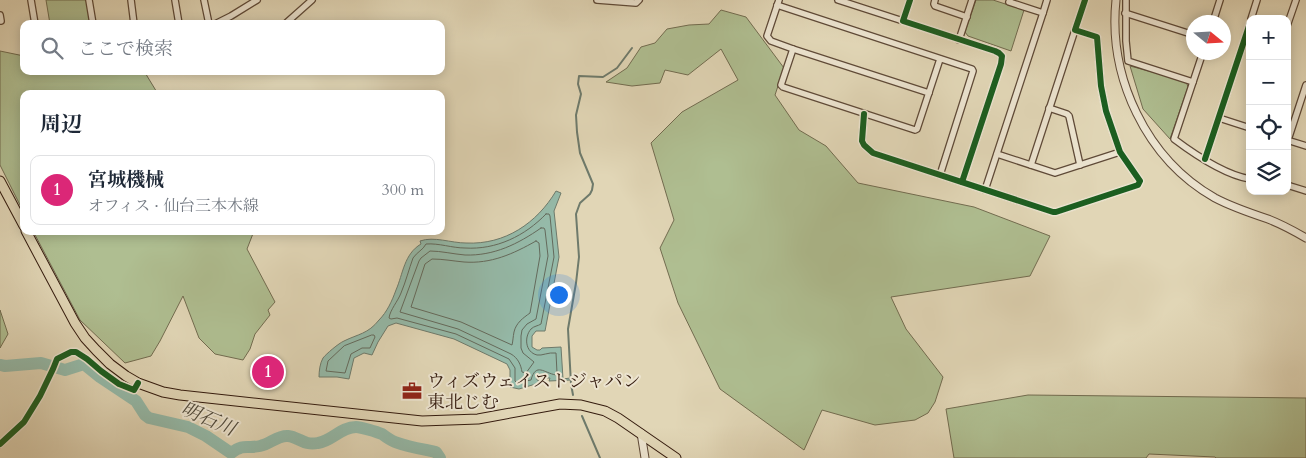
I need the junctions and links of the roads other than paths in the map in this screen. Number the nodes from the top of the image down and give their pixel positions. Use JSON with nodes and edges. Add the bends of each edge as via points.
{"nodes":[{"id":1,"x":31,"y":0,"type":"edge"},
{"id":2,"x":89,"y":0,"type":"edge"},
{"id":3,"x":94,"y":0,"type":"edge"},
{"id":4,"x":131,"y":0,"type":"edge"},
{"id":5,"x":175,"y":0,"type":"edge"},
{"id":6,"x":204,"y":0,"type":"edge"},
{"id":7,"x":257,"y":0,"type":"edge"},
{"id":8,"x":312,"y":0,"type":"edge"},
{"id":9,"x":597,"y":0,"type":"edge"},
{"id":10,"x":639,"y":0,"type":"edge"},
{"id":11,"x":838,"y":0,"type":"edge"},
{"id":12,"x":910,"y":0,"type":"edge"},
{"id":13,"x":935,"y":0,"type":"edge"},
{"id":14,"x":972,"y":0,"type":"edge"},
{"id":15,"x":1010,"y":0,"type":"edge"},
{"id":16,"x":1047,"y":0,"type":"edge"},
{"id":17,"x":1085,"y":0,"type":"edge"},
{"id":18,"x":1116,"y":0,"type":"edge"},
{"id":19,"x":1126,"y":0,"type":"edge"},
{"id":20,"x":1220,"y":0,"type":"edge"},
{"id":21,"x":1257,"y":0,"type":"edge"},
{"id":22,"x":1296,"y":0,"type":"edge"},
{"id":23,"x":778,"y":3,"type":"edge"},
{"id":24,"x":1042,"y":13,"type":"junction"},
{"id":25,"x":1125,"y":13,"type":"junction"},
{"id":26,"x":1215,"y":15,"type":"edge"},
{"id":27,"x":1252,"y":15,"type":"edge"},
{"id":28,"x":1291,"y":15,"type":"edge"},
{"id":29,"x":967,"y":17,"type":"junction"},
{"id":30,"x":34,"y":20,"type":"edge"},
{"id":31,"x":92,"y":20,"type":"edge"},
{"id":32,"x":134,"y":20,"type":"edge"},
{"id":33,"x":178,"y":20,"type":"edge"},
{"id":34,"x":208,"y":20,"type":"edge"},
{"id":35,"x":222,"y":20,"type":"edge"},
{"id":36,"x":290,"y":20,"type":"edge"},
{"id":37,"x":903,"y":21,"type":"junction"},
{"id":38,"x":1075,"y":30,"type":"junction"},
{"id":39,"x":1186,"y":32,"type":"edge"},
{"id":40,"x":1246,"y":35,"type":"edge"},
{"id":41,"x":960,"y":40,"type":"junction"},
{"id":42,"x":793,"y":49,"type":"junction"},
{"id":43,"x":940,"y":58,"type":"junction"},
{"id":44,"x":1200,"y":60,"type":"edge"},
{"id":45,"x":1193,"y":82,"type":"junction"},
{"id":46,"x":1306,"y":85,"type":"edge"},
{"id":47,"x":929,"y":92,"type":"junction"},
{"id":48,"x":1049,"y":108,"type":"junction"},
{"id":49,"x":864,"y":114,"type":"junction"},
{"id":50,"x":1219,"y":118,"type":"junction"},
{"id":51,"x":1246,"y":127,"type":"edge"},
{"id":52,"x":1291,"y":131,"type":"edge"},
{"id":53,"x":1291,"y":141,"type":"edge"},
{"id":54,"x":1306,"y":146,"type":"edge"},
{"id":55,"x":1120,"y":152,"type":"junction"},
{"id":56,"x":997,"y":154,"type":"junction"},
{"id":57,"x":1205,"y":159,"type":"junction"},
{"id":58,"x":1031,"y":165,"type":"junction"},
{"id":59,"x":1080,"y":165,"type":"junction"},
{"id":60,"x":940,"y":175,"type":"junction"},
{"id":61,"x":1246,"y":178,"type":"edge"},
{"id":62,"x":0,"y":181,"type":"edge"},
{"id":63,"x":962,"y":182,"type":"junction"},
{"id":64,"x":1291,"y":187,"type":"edge"},
{"id":65,"x":985,"y":190,"type":"junction"},
{"id":66,"x":1306,"y":191,"type":"edge"},
{"id":67,"x":20,"y":218,"type":"edge"},
{"id":68,"x":28,"y":235,"type":"edge"},
{"id":69,"x":1306,"y":238,"type":"edge"},
{"id":70,"x":138,"y":383,"type":"junction"},
{"id":71,"x":641,"y":433,"type":"junction"},
{"id":72,"x":0,"y":444,"type":"edge"},
{"id":73,"x":645,"y":458,"type":"edge"},
{"id":74,"x":676,"y":458,"type":"edge"}],
"edges":[{"from":1,"to":30,"type":"street"},
{"from":2,"to":3,"type":"street"},
{"from":2,"to":31,"type":"street"},
{"from":4,"to":32,"type":"street"},
{"from":5,"to":33,"type":"street"},
{"from":6,"to":34,"type":"street"},
{"from":7,"to":35,"type":"street"},
{"from":8,"to":36,"type":"street"},
{"from":9,"to":10,"type":"street","via":[[636,3]]},
{"from":11,"to":37,"type":"street"},
{"from":12,"to":37,"type":"street"},
{"from":13,"to":29,"type":"street","via":[[934,6]]},
{"from":14,"to":29,"type":"street"},
{"from":15,"to":24,"type":"street"},
{"from":16,"to":24,"type":"street"},
{"from":17,"to":38,"type":"street"},
{"from":18,"to":69,"type":"street","via":[[1116,38],[1123,81],[1140,122],[1165,156],[1194,184],[1212,196]]},
{"from":19,"to":25,"type":"street"},
{"from":20,"to":26,"type":"street"},
{"from":21,"to":27,"type":"street"},
{"from":22,"to":28,"type":"street"},
{"from":23,"to":42,"type":"street","via":[[767,36],[771,41]]},
{"from":23,"to":43,"type":"street"},
{"from":24,"to":56,"type":"street"},
{"from":25,"to":39,"type":"street"},
{"from":25,"to":45,"type":"street","via":[[1128,61]]},
{"from":29,"to":41,"type":"street"},
{"from":37,"to":41,"type":"street"},
{"from":38,"to":48,"type":"street"},
{"from":38,"to":55,"type":"street","via":[[1097,37],[1104,103]]},
{"from":40,"to":50,"type":"street"},
{"from":41,"to":63,"type":"street","via":[[1002,56]]},
{"from":42,"to":47,"type":"street"},
{"from":42,"to":49,"type":"street","via":[[783,87]]},
{"from":43,"to":47,"type":"street"},
{"from":43,"to":60,"type":"street","via":[[973,71]]},
{"from":44,"to":45,"type":"street"},
{"from":45,"to":57,"type":"street","via":[[1174,139]]},
{"from":46,"to":52,"type":"street"},
{"from":47,"to":49,"type":"street","via":[[915,130]]},
{"from":48,"to":58,"type":"street"},
{"from":48,"to":59,"type":"street","via":[[1069,116]]},
{"from":49,"to":60,"type":"street","via":[[862,141],[869,150]]},
{"from":50,"to":51,"type":"street"},
{"from":50,"to":57,"type":"street"},
{"from":53,"to":54,"type":"street"},
{"from":55,"to":59,"type":"street"},
{"from":55,"to":65,"type":"street","via":[[1140,181],[1138,185],[1056,212]]},
{"from":56,"to":58,"type":"street"},
{"from":56,"to":65,"type":"street"},
{"from":57,"to":61,"type":"street"},
{"from":58,"to":59,"type":"street","via":[[1055,173]]},
{"from":60,"to":63,"type":"street"},
{"from":62,"to":67,"type":"main road"},
{"from":63,"to":65,"type":"street"},
{"from":64,"to":66,"type":"street"},
{"from":68,"to":70,"type":"main road","via":[[85,338],[110,364]]},
{"from":70,"to":71,"type":"main road","via":[[180,395],[422,421],[478,419],[560,404],[581,405],[605,411]]},
{"from":70,"to":72,"type":"street","via":[[134,390],[119,384],[87,359],[71,352],[57,359],[24,422]]},
{"from":71,"to":73,"type":"street"},
{"from":71,"to":74,"type":"main road"}]}
